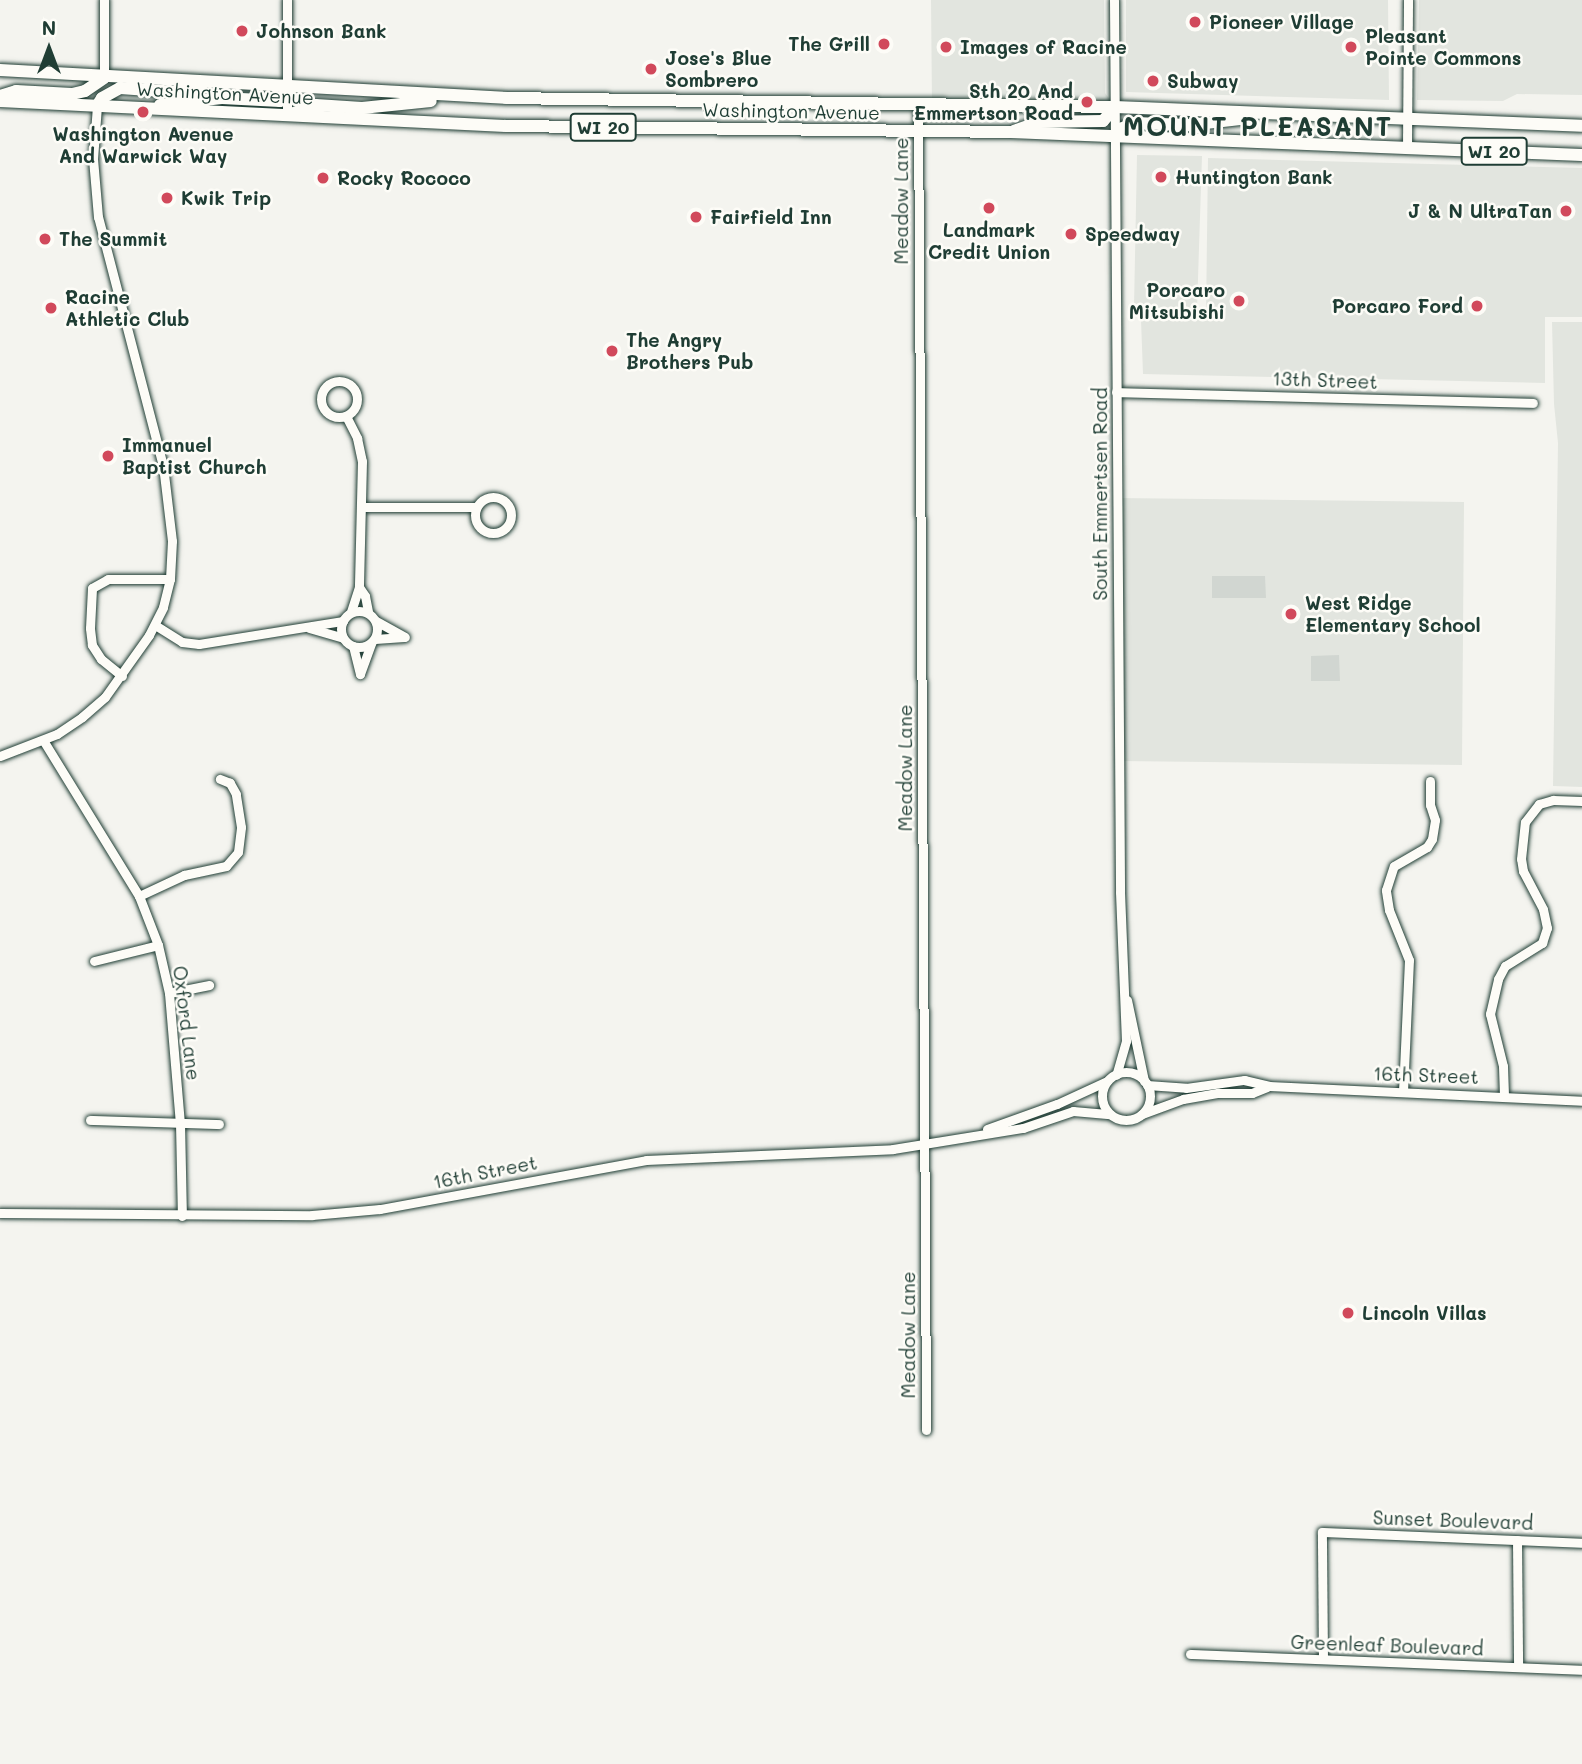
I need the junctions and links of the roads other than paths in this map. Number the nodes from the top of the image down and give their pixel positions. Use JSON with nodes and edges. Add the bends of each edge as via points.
{"nodes":[{"id":1,"x":104,"y":0,"type":"edge"},
{"id":2,"x":287,"y":0,"type":"edge"},
{"id":3,"x":1114,"y":0,"type":"edge"},
{"id":4,"x":1408,"y":0,"type":"edge"},
{"id":5,"x":0,"y":70,"type":"edge"},
{"id":6,"x":104,"y":78,"type":"junction"},
{"id":7,"x":207,"y":84,"type":"junction"},
{"id":8,"x":288,"y":88,"type":"junction"},
{"id":9,"x":466,"y":97,"type":"junction"},
{"id":10,"x":0,"y":98,"type":"edge"},
{"id":11,"x":97,"y":106,"type":"junction"},
{"id":12,"x":918,"y":106,"type":"junction"},
{"id":13,"x":1115,"y":107,"type":"junction"},
{"id":14,"x":145,"y":108,"type":"junction"},
{"id":15,"x":1272,"y":114,"type":"junction"},
{"id":16,"x":288,"y":115,"type":"junction"},
{"id":17,"x":1408,"y":120,"type":"junction"},
{"id":18,"x":1582,"y":126,"type":"edge"},
{"id":19,"x":1011,"y":132,"type":"junction"},
{"id":20,"x":919,"y":133,"type":"junction"},
{"id":21,"x":1115,"y":135,"type":"junction"},
{"id":22,"x":1407,"y":147,"type":"junction"},
{"id":23,"x":1582,"y":155,"type":"edge"},
{"id":24,"x":1116,"y":392,"type":"junction"},
{"id":25,"x":1534,"y":404,"type":"dead end"},
{"id":26,"x":346,"y":416,"type":"junction"},
{"id":27,"x":362,"y":507,"type":"junction"},
{"id":28,"x":476,"y":507,"type":"junction"},
{"id":29,"x":170,"y":579,"type":"junction"},
{"id":30,"x":359,"y":587,"type":"junction"},
{"id":31,"x":351,"y":612,"type":"junction"},
{"id":32,"x":368,"y":612,"type":"junction"},
{"id":33,"x":343,"y":621,"type":"junction"},
{"id":34,"x":376,"y":621,"type":"junction"},
{"id":35,"x":155,"y":625,"type":"junction"},
{"id":36,"x":309,"y":628,"type":"junction"},
{"id":37,"x":343,"y":638,"type":"junction"},
{"id":38,"x":373,"y":641,"type":"junction"},
{"id":39,"x":353,"y":646,"type":"junction"},
{"id":40,"x":122,"y":676,"type":"junction"},
{"id":41,"x":43,"y":740,"type":"junction"},
{"id":42,"x":0,"y":756,"type":"edge"},
{"id":43,"x":220,"y":779,"type":"dead end"},
{"id":44,"x":1430,"y":781,"type":"dead end"},
{"id":45,"x":1582,"y":801,"type":"edge"},
{"id":46,"x":139,"y":896,"type":"junction"},
{"id":47,"x":158,"y":945,"type":"junction"},
{"id":48,"x":94,"y":961,"type":"dead end"},
{"id":49,"x":209,"y":985,"type":"dead end"},
{"id":50,"x":1123,"y":988,"type":"junction"},
{"id":51,"x":169,"y":993,"type":"junction"},
{"id":52,"x":1113,"y":1077,"type":"junction"},
{"id":53,"x":1146,"y":1083,"type":"junction"},
{"id":54,"x":1269,"y":1086,"type":"junction"},
{"id":55,"x":1403,"y":1092,"type":"junction"},
{"id":56,"x":1504,"y":1095,"type":"junction"},
{"id":57,"x":1582,"y":1101,"type":"edge"},
{"id":58,"x":1110,"y":1114,"type":"junction"},
{"id":59,"x":1142,"y":1114,"type":"junction"},
{"id":60,"x":90,"y":1120,"type":"dead end"},
{"id":61,"x":180,"y":1123,"type":"junction"},
{"id":62,"x":219,"y":1124,"type":"dead end"},
{"id":63,"x":975,"y":1133,"type":"junction"},
{"id":64,"x":925,"y":1144,"type":"junction"},
{"id":65,"x":0,"y":1213,"type":"edge"},
{"id":66,"x":182,"y":1216,"type":"junction"},
{"id":67,"x":926,"y":1430,"type":"dead end"},
{"id":68,"x":1517,"y":1540,"type":"junction"},
{"id":69,"x":1582,"y":1544,"type":"edge"},
{"id":70,"x":1190,"y":1654,"type":"dead end"},
{"id":71,"x":1323,"y":1660,"type":"junction"},
{"id":72,"x":1518,"y":1667,"type":"junction"},
{"id":73,"x":1582,"y":1670,"type":"edge"}],
"edges":[{"from":1,"to":6,"type":"street"},
{"from":2,"to":8,"type":"street"},
{"from":3,"to":13,"type":"street","name":"South Emmertsen Road"},
{"from":4,"to":17,"type":"street"},
{"from":5,"to":6,"type":"main road","name":"Washington Avenue","number":"WI 20"},
{"from":6,"to":7,"type":"main road","name":"Washington Avenue","number":"WI 20"},
{"from":6,"to":10,"type":"main road","via":[[72,94],[16,91]]},
{"from":7,"to":8,"type":"main road","name":"Washington Avenue","number":"WI 20"},
{"from":7,"to":11,"type":"main road","via":[[188,91],[120,88]]},
{"from":8,"to":9,"type":"main road","name":"Washington Avenue","number":"WI 20"},
{"from":8,"to":14,"type":"main road","via":[[283,99],[274,102],[207,99]]},
{"from":8,"to":16,"type":"street"},
{"from":9,"to":12,"type":"main road","name":"Washington Avenue","number":"WI 20"},
{"from":9,"to":16,"type":"main road","via":[[377,107],[316,105]]},
{"from":10,"to":11,"type":"main road","name":"Washington Avenue","number":"WI 20"},
{"from":11,"to":14,"type":"main road","name":"Washington Avenue","number":"WI 20"},
{"from":11,"to":29,"type":"street","via":[[93,159],[98,217],[163,466],[172,541]]},
{"from":12,"to":13,"type":"main road","name":"Washington Avenue","number":"WI 20"},
{"from":12,"to":20,"type":"street","name":"Meadow Lane"},
{"from":13,"to":15,"type":"main road","name":"Washington Avenue","number":"WI 20"},
{"from":13,"to":19,"type":"main road","via":[[1103,121],[1039,122]]},
{"from":13,"to":21,"type":"street","name":"South Emmertsen Road"},
{"from":14,"to":16,"type":"main road","name":"Washington Avenue","number":"WI 20"},
{"from":15,"to":17,"type":"main road","name":"Washington Avenue","number":"WI 20"},
{"from":15,"to":21,"type":"main road","via":[[1207,124],[1135,123]]},
{"from":16,"to":20,"type":"main road","name":"Washington Avenue","number":"WI 20","via":[[506,125]]},
{"from":17,"to":18,"type":"main road","name":"Washington Avenue","number":"WI 20"},
{"from":17,"to":22,"type":"street"},
{"from":19,"to":20,"type":"main road","name":"Washington Avenue","number":"WI 20"},
{"from":19,"to":21,"type":"main road","name":"Washington Avenue","number":"WI 20"},
{"from":20,"to":64,"type":"street","name":"Meadow Lane"},
{"from":21,"to":22,"type":"main road","name":"Washington Avenue","number":"WI 20"},
{"from":21,"to":24,"type":"street","name":"South Emmertsen Road"},
{"from":22,"to":23,"type":"main road","name":"Washington Avenue","number":"WI 20"},
{"from":24,"to":25,"type":"street","name":"13th Street"},
{"from":24,"to":50,"type":"street","name":"South Emmertsen Road"},
{"from":26,"to":26,"type":"street","via":[[357,401],[354,389],[344,382],[331,382],[322,390],[322,407],[329,415]]},
{"from":26,"to":27,"type":"street","via":[[362,461]]},
{"from":27,"to":28,"type":"street"},
{"from":27,"to":30,"type":"street"},
{"from":28,"to":28,"type":"street","via":[[475,520],[488,533],[500,532],[510,524],[509,507],[501,499],[490,497]]},
{"from":29,"to":35,"type":"street"},
{"from":29,"to":40,"type":"street","via":[[108,579],[92,588],[93,645],[101,659]]},
{"from":30,"to":31,"type":"street"},
{"from":30,"to":32,"type":"street"},
{"from":31,"to":32,"type":"street"},
{"from":31,"to":33,"type":"street"},
{"from":32,"to":34,"type":"street"},
{"from":33,"to":36,"type":"street"},
{"from":33,"to":37,"type":"street"},
{"from":34,"to":38,"type":"street"},
{"from":34,"to":38,"type":"street","via":[[405,637]]},
{"from":35,"to":36,"type":"street","via":[[191,643]]},
{"from":35,"to":40,"type":"street"},
{"from":36,"to":37,"type":"street"},
{"from":37,"to":39,"type":"street"},
{"from":38,"to":39,"type":"street"},
{"from":38,"to":39,"type":"street","via":[[360,674]]},
{"from":40,"to":41,"type":"street","via":[[82,718]]},
{"from":41,"to":42,"type":"street"},
{"from":41,"to":46,"type":"street","name":"Oxford Lane"},
{"from":43,"to":46,"type":"street","via":[[230,783],[236,794],[241,827],[238,852],[226,866],[184,875]]},
{"from":44,"to":55,"type":"street","via":[[1435,820],[1432,839],[1427,847],[1394,866],[1386,890],[1409,960]]},
{"from":45,"to":56,"type":"street","via":[[1539,804],[1525,822],[1523,871],[1543,909],[1546,928],[1542,943],[1505,967],[1498,979],[1490,1014],[1503,1066]]},
{"from":46,"to":47,"type":"street","name":"Oxford Lane"},
{"from":47,"to":48,"type":"street"},
{"from":47,"to":51,"type":"street","name":"Oxford Lane"},
{"from":49,"to":51,"type":"street"},
{"from":50,"to":52,"type":"street","name":"South Emmertsen Road","via":[[1126,1041]]},
{"from":50,"to":53,"type":"street","name":"South Emmertsen Road"},
{"from":51,"to":61,"type":"street","name":"Oxford Lane"},
{"from":52,"to":53,"type":"street","name":"16th Street","via":[[1131,1073]]},
{"from":52,"to":58,"type":"street","via":[[1103,1100]]},
{"from":52,"to":63,"type":"street","name":"16th Street","via":[[1057,1104]]},
{"from":53,"to":54,"type":"street","name":"16th Street","via":[[1186,1088],[1244,1080]]},
{"from":53,"to":59,"type":"street","via":[[1149,1103]]},
{"from":54,"to":55,"type":"street","name":"16th Street"},
{"from":54,"to":59,"type":"street","name":"16th Street","via":[[1252,1093],[1182,1099]]},
{"from":55,"to":56,"type":"street","name":"16th Street"},
{"from":56,"to":57,"type":"street","name":"16th Street"},
{"from":58,"to":59,"type":"street","name":"16th Street","via":[[1125,1120]]},
{"from":58,"to":63,"type":"street","name":"16th Street","via":[[1073,1111],[1023,1128]]},
{"from":60,"to":61,"type":"street"},
{"from":61,"to":62,"type":"street"},
{"from":61,"to":66,"type":"street","name":"Oxford Lane"},
{"from":63,"to":64,"type":"street","name":"16th Street"},
{"from":64,"to":66,"type":"street","name":"16th Street","via":[[646,1160],[371,1210]]},
{"from":64,"to":67,"type":"street","name":"Meadow Lane"},
{"from":65,"to":66,"type":"street","name":"16th Street"},
{"from":68,"to":69,"type":"street","name":"Sunset Boulevard"},
{"from":68,"to":71,"type":"street","name":"Sunset Boulevard","via":[[1322,1532]]},
{"from":68,"to":72,"type":"street"},
{"from":70,"to":71,"type":"street","name":"Greenleaf Boulevard"},
{"from":71,"to":72,"type":"street","name":"Greenleaf Boulevard"},
{"from":72,"to":73,"type":"street","name":"Greenleaf Boulevard"}]}
